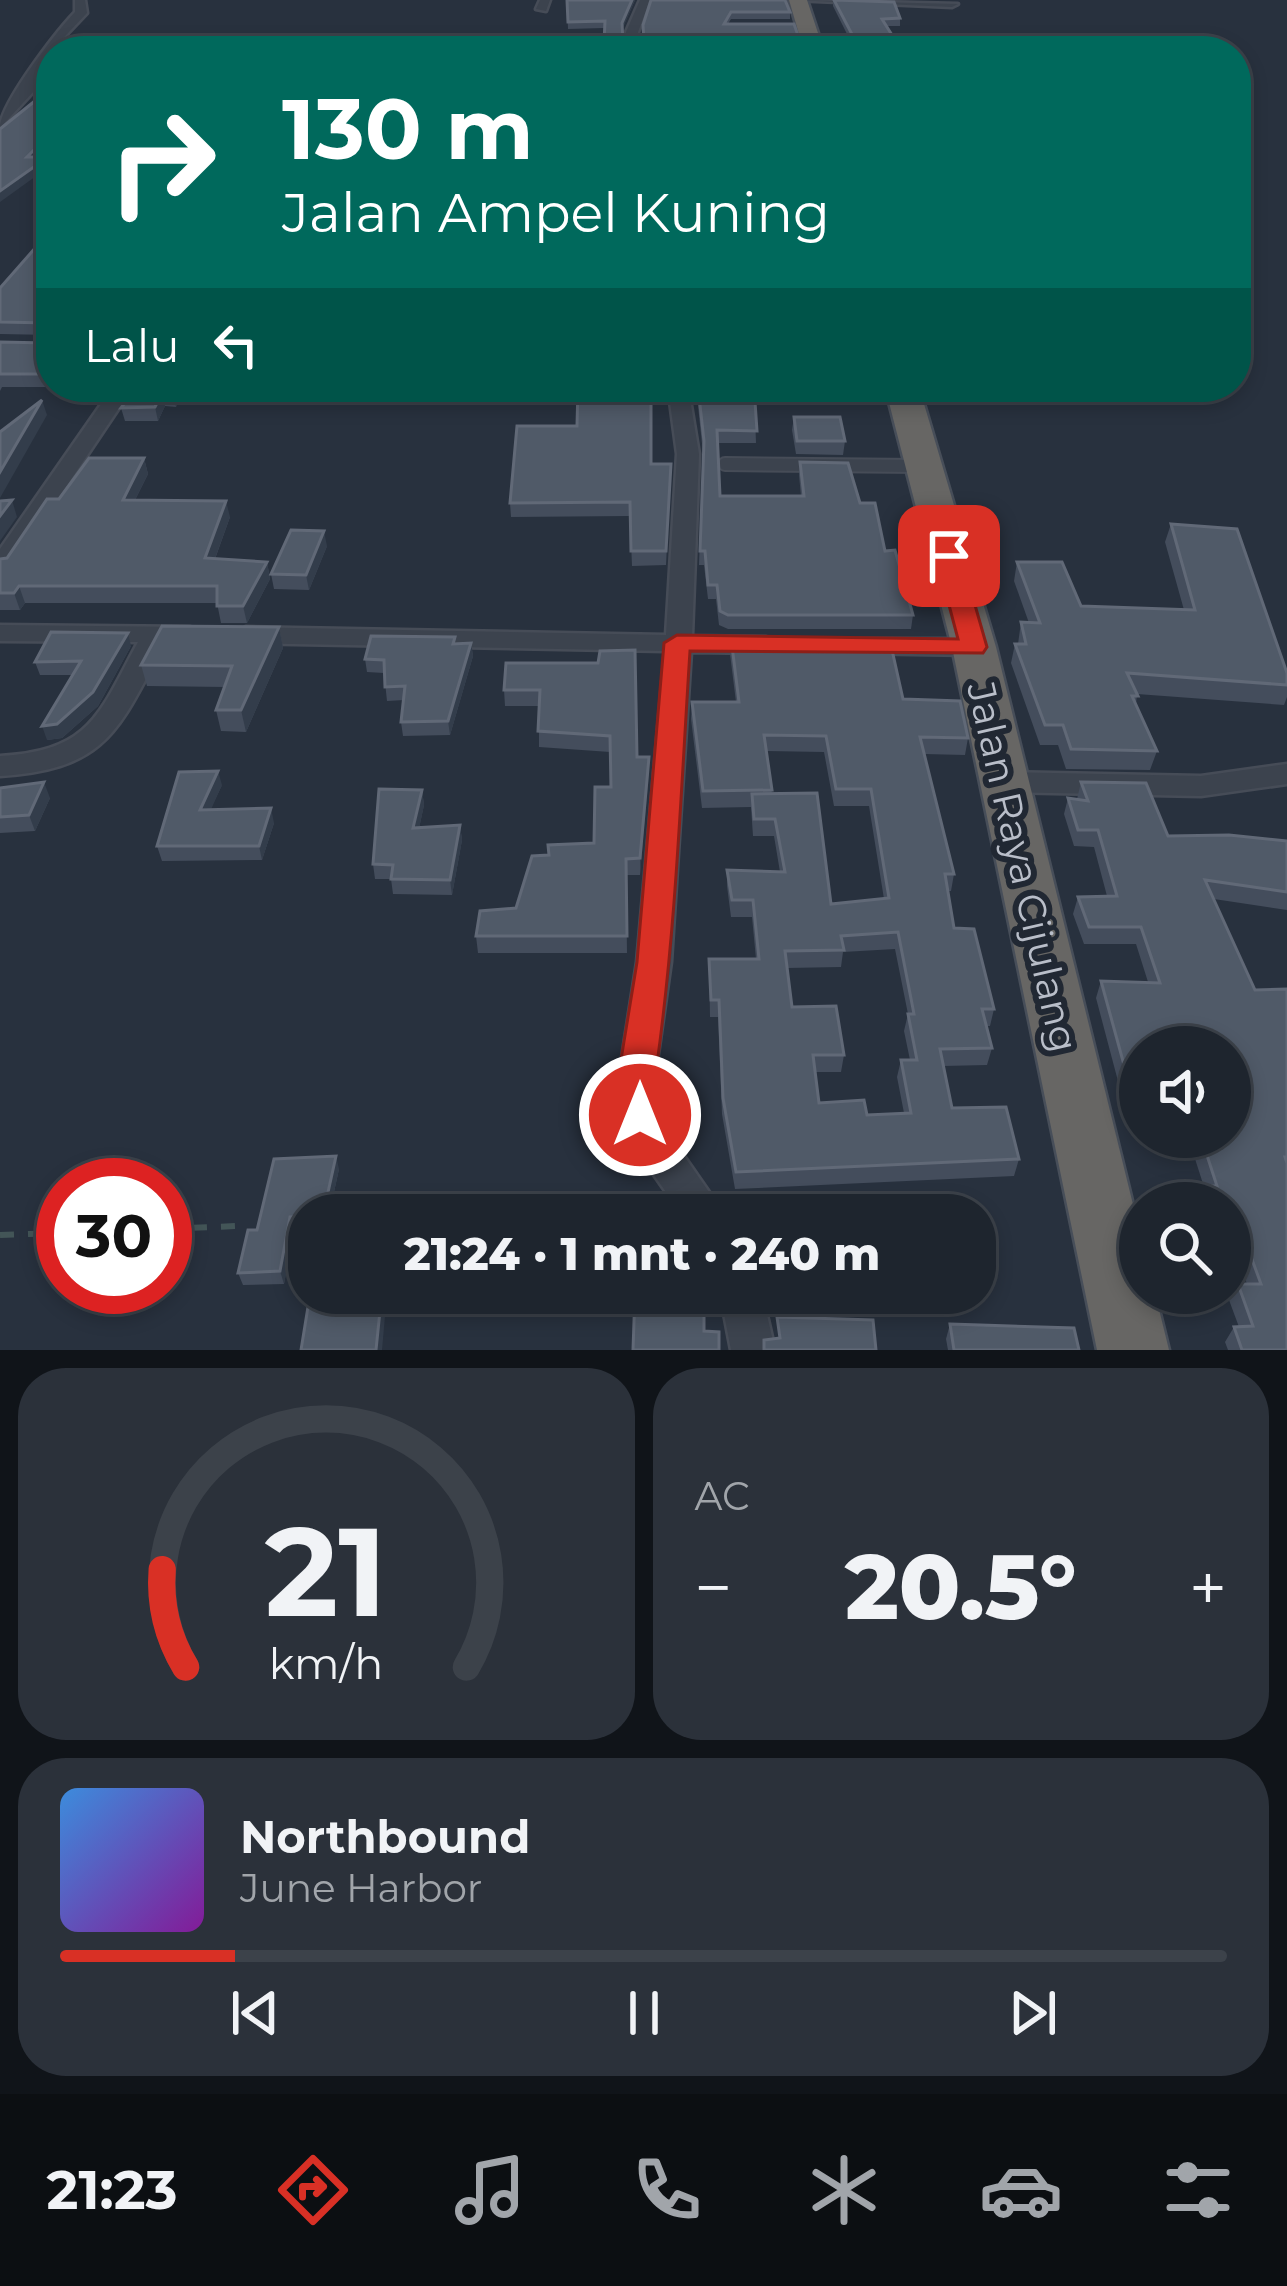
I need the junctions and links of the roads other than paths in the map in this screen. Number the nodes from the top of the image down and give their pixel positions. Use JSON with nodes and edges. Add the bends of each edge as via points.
{"nodes":[{"id":1,"x":80,"y":0,"type":"edge"},
{"id":2,"x":645,"y":0,"type":"edge"},
{"id":3,"x":798,"y":0,"type":"edge"},
{"id":4,"x":952,"y":4,"type":"dead end"},
{"id":5,"x":59,"y":36,"type":"edge"},
{"id":6,"x":632,"y":36,"type":"edge"},
{"id":7,"x":804,"y":36,"type":"edge"},
{"id":8,"x":36,"y":72,"type":"edge"},
{"id":9,"x":0,"y":124,"type":"edge"},
{"id":10,"x":113,"y":402,"type":"edge"},
{"id":11,"x":679,"y":402,"type":"edge"},
{"id":12,"x":906,"y":402,"type":"edge"},
{"id":13,"x":725,"y":464,"type":"dead end"},
{"id":14,"x":924,"y":466,"type":"junction"},
{"id":15,"x":0,"y":567,"type":"edge"},
{"id":16,"x":0,"y":634,"type":"edge"},
{"id":17,"x":155,"y":636,"type":"junction"},
{"id":18,"x":677,"y":643,"type":"junction"},
{"id":19,"x":788,"y":645,"type":"edge"},
{"id":20,"x":832,"y":646,"type":"edge"},
{"id":21,"x":974,"y":647,"type":"junction"},
{"id":22,"x":0,"y":766,"type":"edge"},
{"id":23,"x":1287,"y":774,"type":"edge"},
{"id":24,"x":1001,"y":782,"type":"junction"},
{"id":25,"x":690,"y":1194,"type":"edge"},
{"id":26,"x":745,"y":1314,"type":"edge"},
{"id":27,"x":753,"y":1350,"type":"edge"},
{"id":28,"x":1133,"y":1350,"type":"edge"}],
"edges":[{"from":1,"to":5,"type":"street","via":[[81,13]]},
{"from":2,"to":6,"type":"street"},
{"from":3,"to":4,"type":"street"},
{"from":3,"to":7,"type":"highway"},
{"from":8,"to":9,"type":"street"},
{"from":10,"to":15,"type":"street"},
{"from":11,"to":18,"type":"street","via":[[688,505]]},
{"from":12,"to":14,"type":"highway","name":"Jalan Raya Cijulang"},
{"from":13,"to":14,"type":"lane"},
{"from":14,"to":21,"type":"highway","name":"Jalan Raya Cijulang"},
{"from":16,"to":17,"type":"street"},
{"from":17,"to":18,"type":"street"},
{"from":17,"to":22,"type":"street","via":[[100,732],[78,753],[49,765]]},
{"from":18,"to":19,"type":"street"},
{"from":18,"to":25,"type":"street","via":[[654,962],[636,1084],[651,1140]]},
{"from":20,"to":21,"type":"street"},
{"from":21,"to":24,"type":"highway","name":"Jalan Raya Cijulang"},
{"from":23,"to":24,"type":"street","via":[[1169,787]]},
{"from":24,"to":28,"type":"highway","name":"Jalan Raya Cijulang"},
{"from":26,"to":27,"type":"street"}]}
